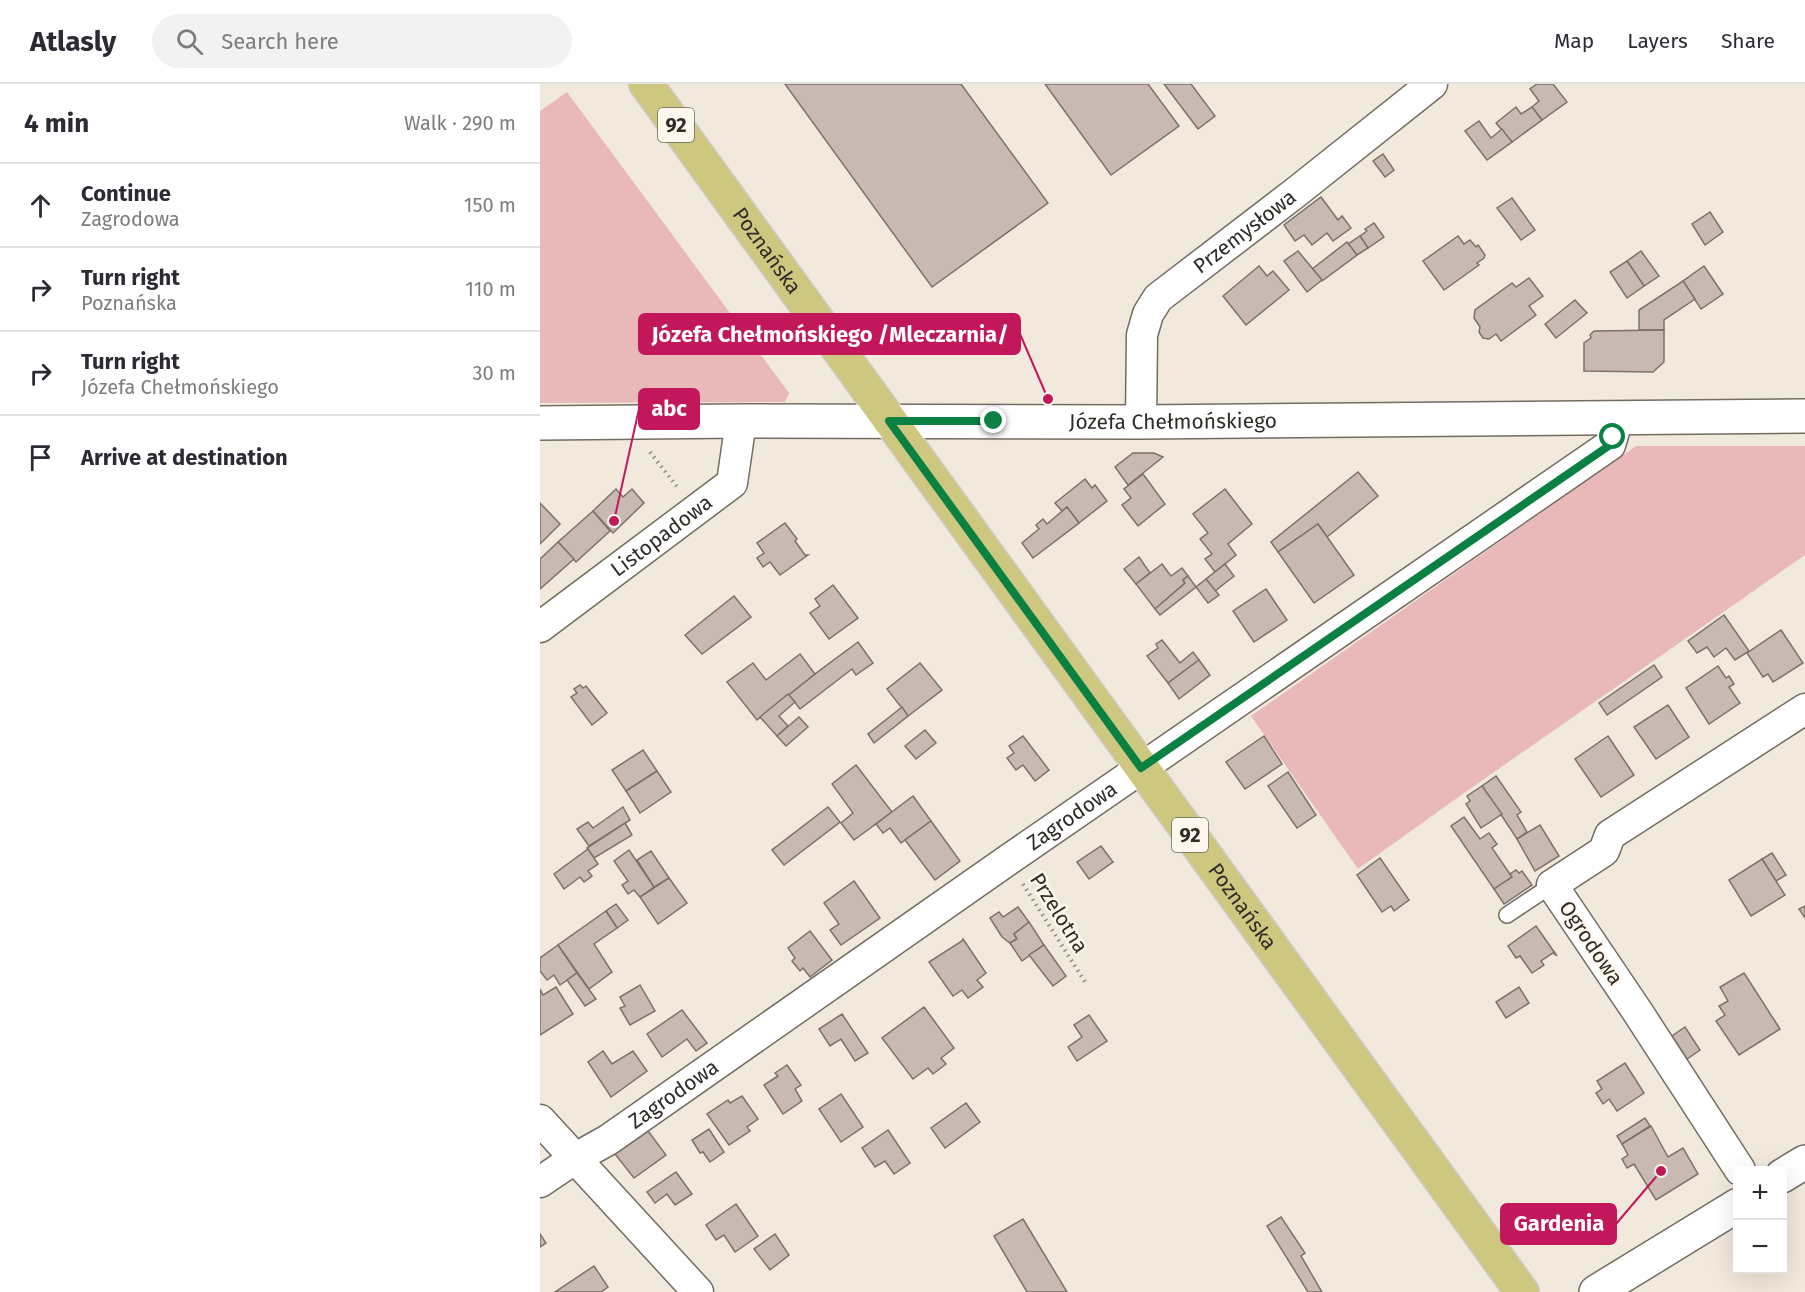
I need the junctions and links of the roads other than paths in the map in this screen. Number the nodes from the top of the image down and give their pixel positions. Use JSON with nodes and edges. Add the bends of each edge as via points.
{"nodes":[{"id":1,"x":646,"y":84,"type":"edge"},
{"id":2,"x":1432,"y":84,"type":"edge"},
{"id":3,"x":1805,"y":416,"type":"edge"},
{"id":4,"x":1618,"y":418,"type":"junction"},
{"id":5,"x":741,"y":421,"type":"junction"},
{"id":6,"x":889,"y":421,"type":"junction"},
{"id":7,"x":1141,"y":422,"type":"junction"},
{"id":8,"x":540,"y":423,"type":"edge"},
{"id":9,"x":540,"y":627,"type":"edge"},
{"id":10,"x":1805,"y":709,"type":"edge"},
{"id":11,"x":1141,"y":768,"type":"junction"},
{"id":12,"x":1552,"y":885,"type":"junction"},
{"id":13,"x":1508,"y":915,"type":"dead end"},
{"id":14,"x":540,"y":1120,"type":"edge"},
{"id":15,"x":574,"y":1159,"type":"junction"},
{"id":16,"x":1805,"y":1162,"type":"edge"},
{"id":17,"x":1737,"y":1166,"type":"edge"},
{"id":18,"x":1787,"y":1173,"type":"edge"},
{"id":19,"x":540,"y":1182,"type":"edge"},
{"id":20,"x":1733,"y":1207,"type":"edge"},
{"id":21,"x":698,"y":1292,"type":"edge"},
{"id":22,"x":1522,"y":1292,"type":"edge"},
{"id":23,"x":1596,"y":1292,"type":"edge"}],
"edges":[{"from":1,"to":6,"type":"main road","name":"Poznańska","number":"92"},
{"from":2,"to":7,"type":"street","name":"Przemysłowa","via":[[1158,298],[1142,334]]},
{"from":3,"to":4,"type":"street","name":"Józefa Chełmońskiego"},
{"from":4,"to":7,"type":"street","name":"Józefa Chełmońskiego"},
{"from":4,"to":11,"type":"street","name":"Zagrodowa","via":[[1610,445]]},
{"from":5,"to":6,"type":"street","name":"Józefa Chełmońskiego"},
{"from":5,"to":8,"type":"street","name":"Józefa Chełmońskiego"},
{"from":5,"to":9,"type":"street","name":"Listopadowa","via":[[732,483]]},
{"from":6,"to":7,"type":"street","name":"Józefa Chełmońskiego"},
{"from":6,"to":11,"type":"main road","name":"Poznańska","number":"92"},
{"from":10,"to":12,"type":"street","name":"Ogrodowa","via":[[1611,835],[1605,851]]},
{"from":11,"to":15,"type":"street","name":"Zagrodowa","via":[[609,1140]]},
{"from":11,"to":22,"type":"main road","name":"Poznańska","number":"92"},
{"from":12,"to":13,"type":"lane"},
{"from":12,"to":17,"type":"street","name":"Ogrodowa"},
{"from":14,"to":15,"type":"street"},
{"from":15,"to":19,"type":"street","name":"Zagrodowa"},
{"from":15,"to":21,"type":"street"},
{"from":16,"to":18,"type":"street"},
{"from":20,"to":23,"type":"street"}]}
